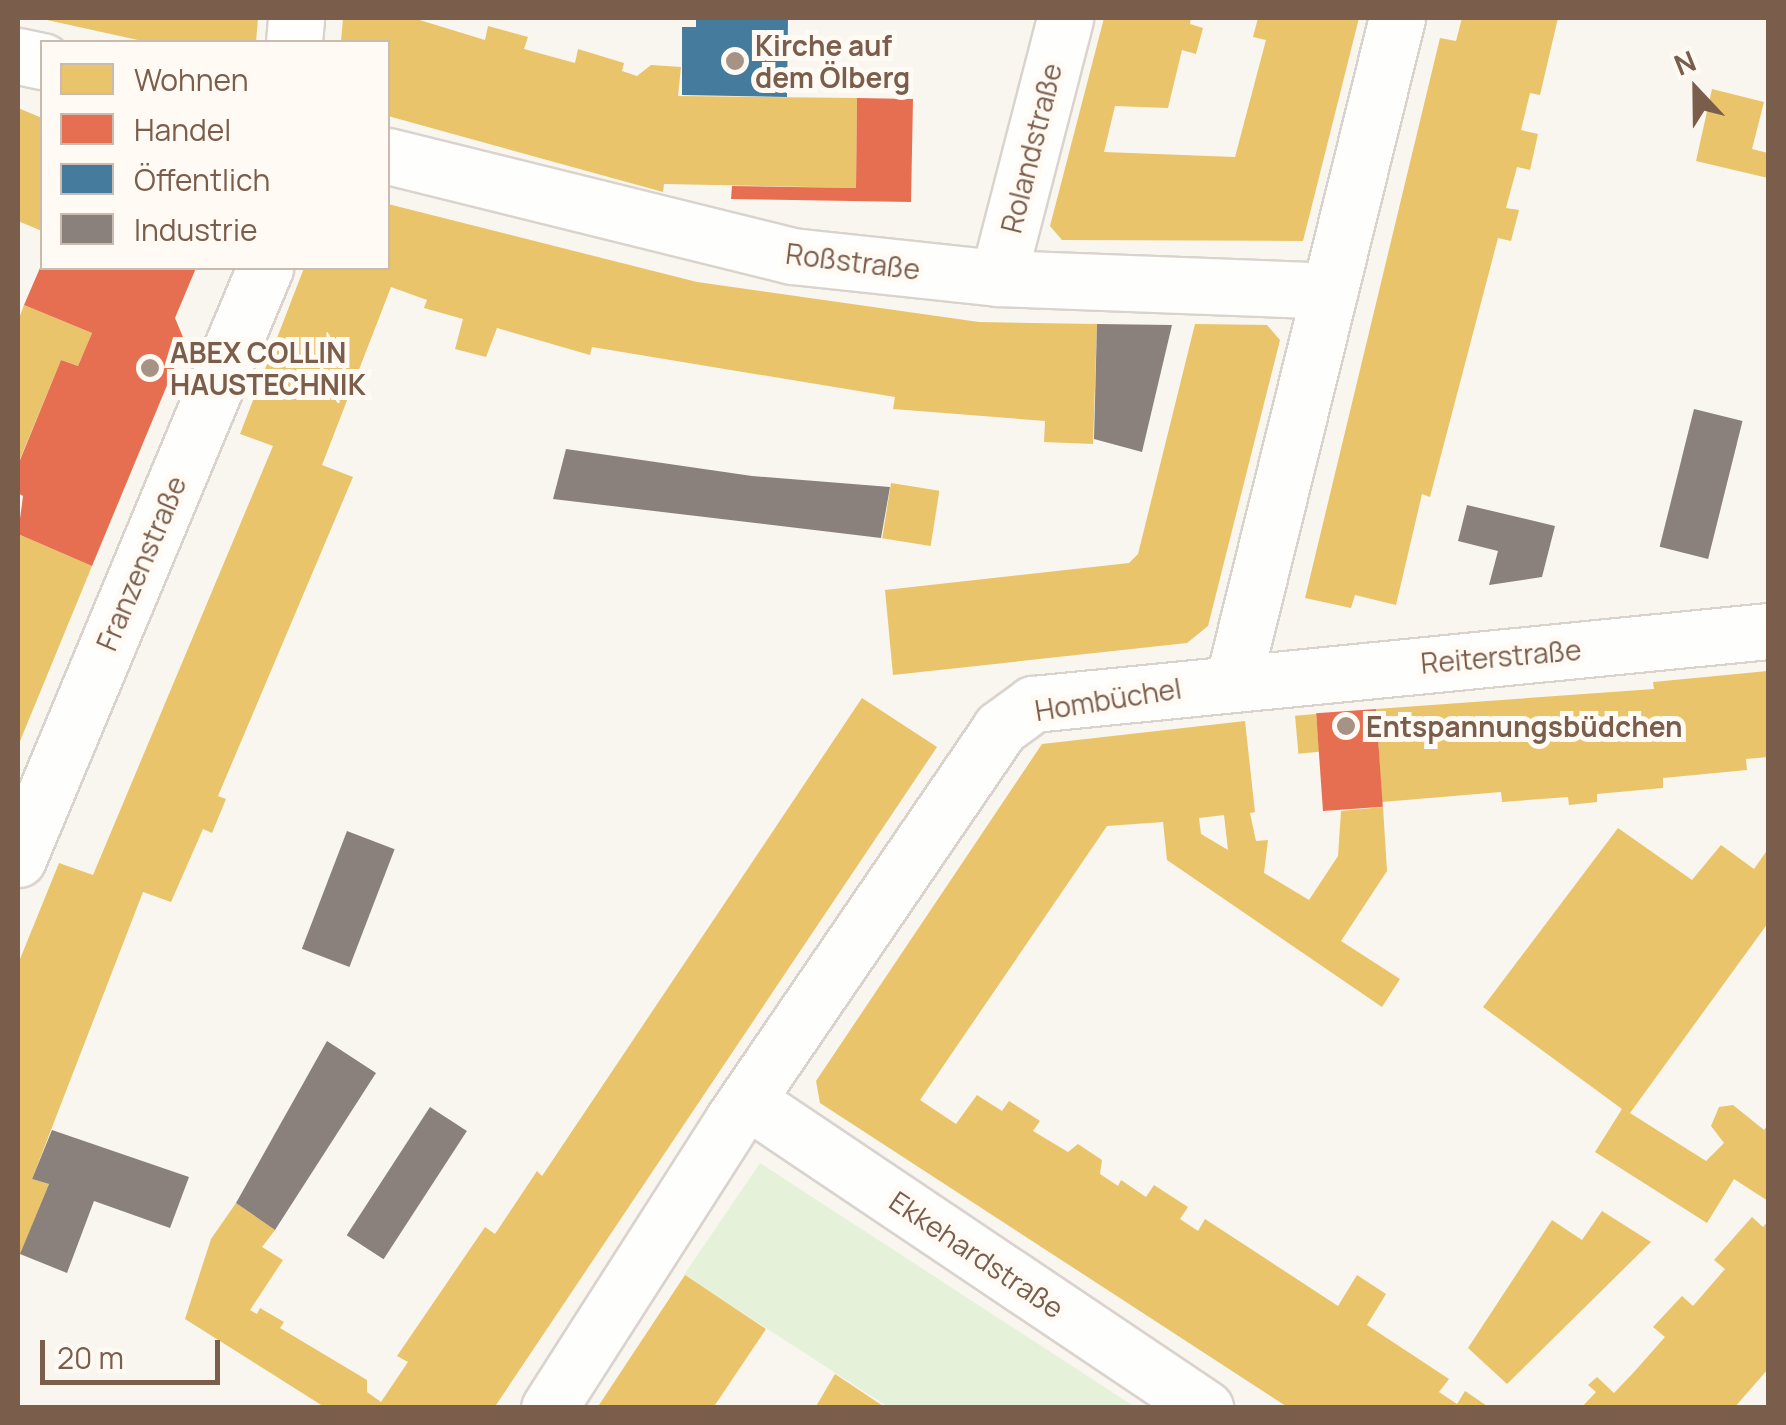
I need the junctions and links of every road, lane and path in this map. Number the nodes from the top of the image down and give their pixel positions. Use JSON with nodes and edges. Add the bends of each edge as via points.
{"nodes":[{"id":1,"x":1065,"y":18,"type":"edge"},
{"id":2,"x":1398,"y":18,"type":"edge"},
{"id":3,"x":390,"y":156,"type":"edge"},
{"id":4,"x":264,"y":270,"type":"edge"},
{"id":5,"x":998,"y":278,"type":"junction"},
{"id":6,"x":1330,"y":291,"type":"junction"},
{"id":7,"x":1768,"y":631,"type":"edge"},
{"id":8,"x":1233,"y":682,"type":"junction"},
{"id":9,"x":18,"y":859,"type":"edge"},
{"id":10,"x":748,"y":1101,"type":"junction"},
{"id":11,"x":549,"y":1408,"type":"edge"},
{"id":12,"x":1205,"y":1408,"type":"edge"}],
"edges":[{"from":1,"to":5,"type":"street","name":"Rolandstraße"},
{"from":2,"to":6,"type":"street"},
{"from":3,"to":5,"type":"street","name":"Roßstraße","via":[[792,256]]},
{"from":4,"to":9,"type":"street","name":"Franzenstraße"},
{"from":5,"to":6,"type":"street","name":"Roßstraße"},
{"from":6,"to":8,"type":"street"},
{"from":7,"to":8,"type":"street","name":"Reiterstraße"},
{"from":8,"to":10,"type":"street","name":"Hombüchel","via":[[1033,704],[1000,728]]},
{"from":10,"to":11,"type":"street","name":"Hombüchel"},
{"from":10,"to":12,"type":"street","name":"Ekkehardstraße"}]}
